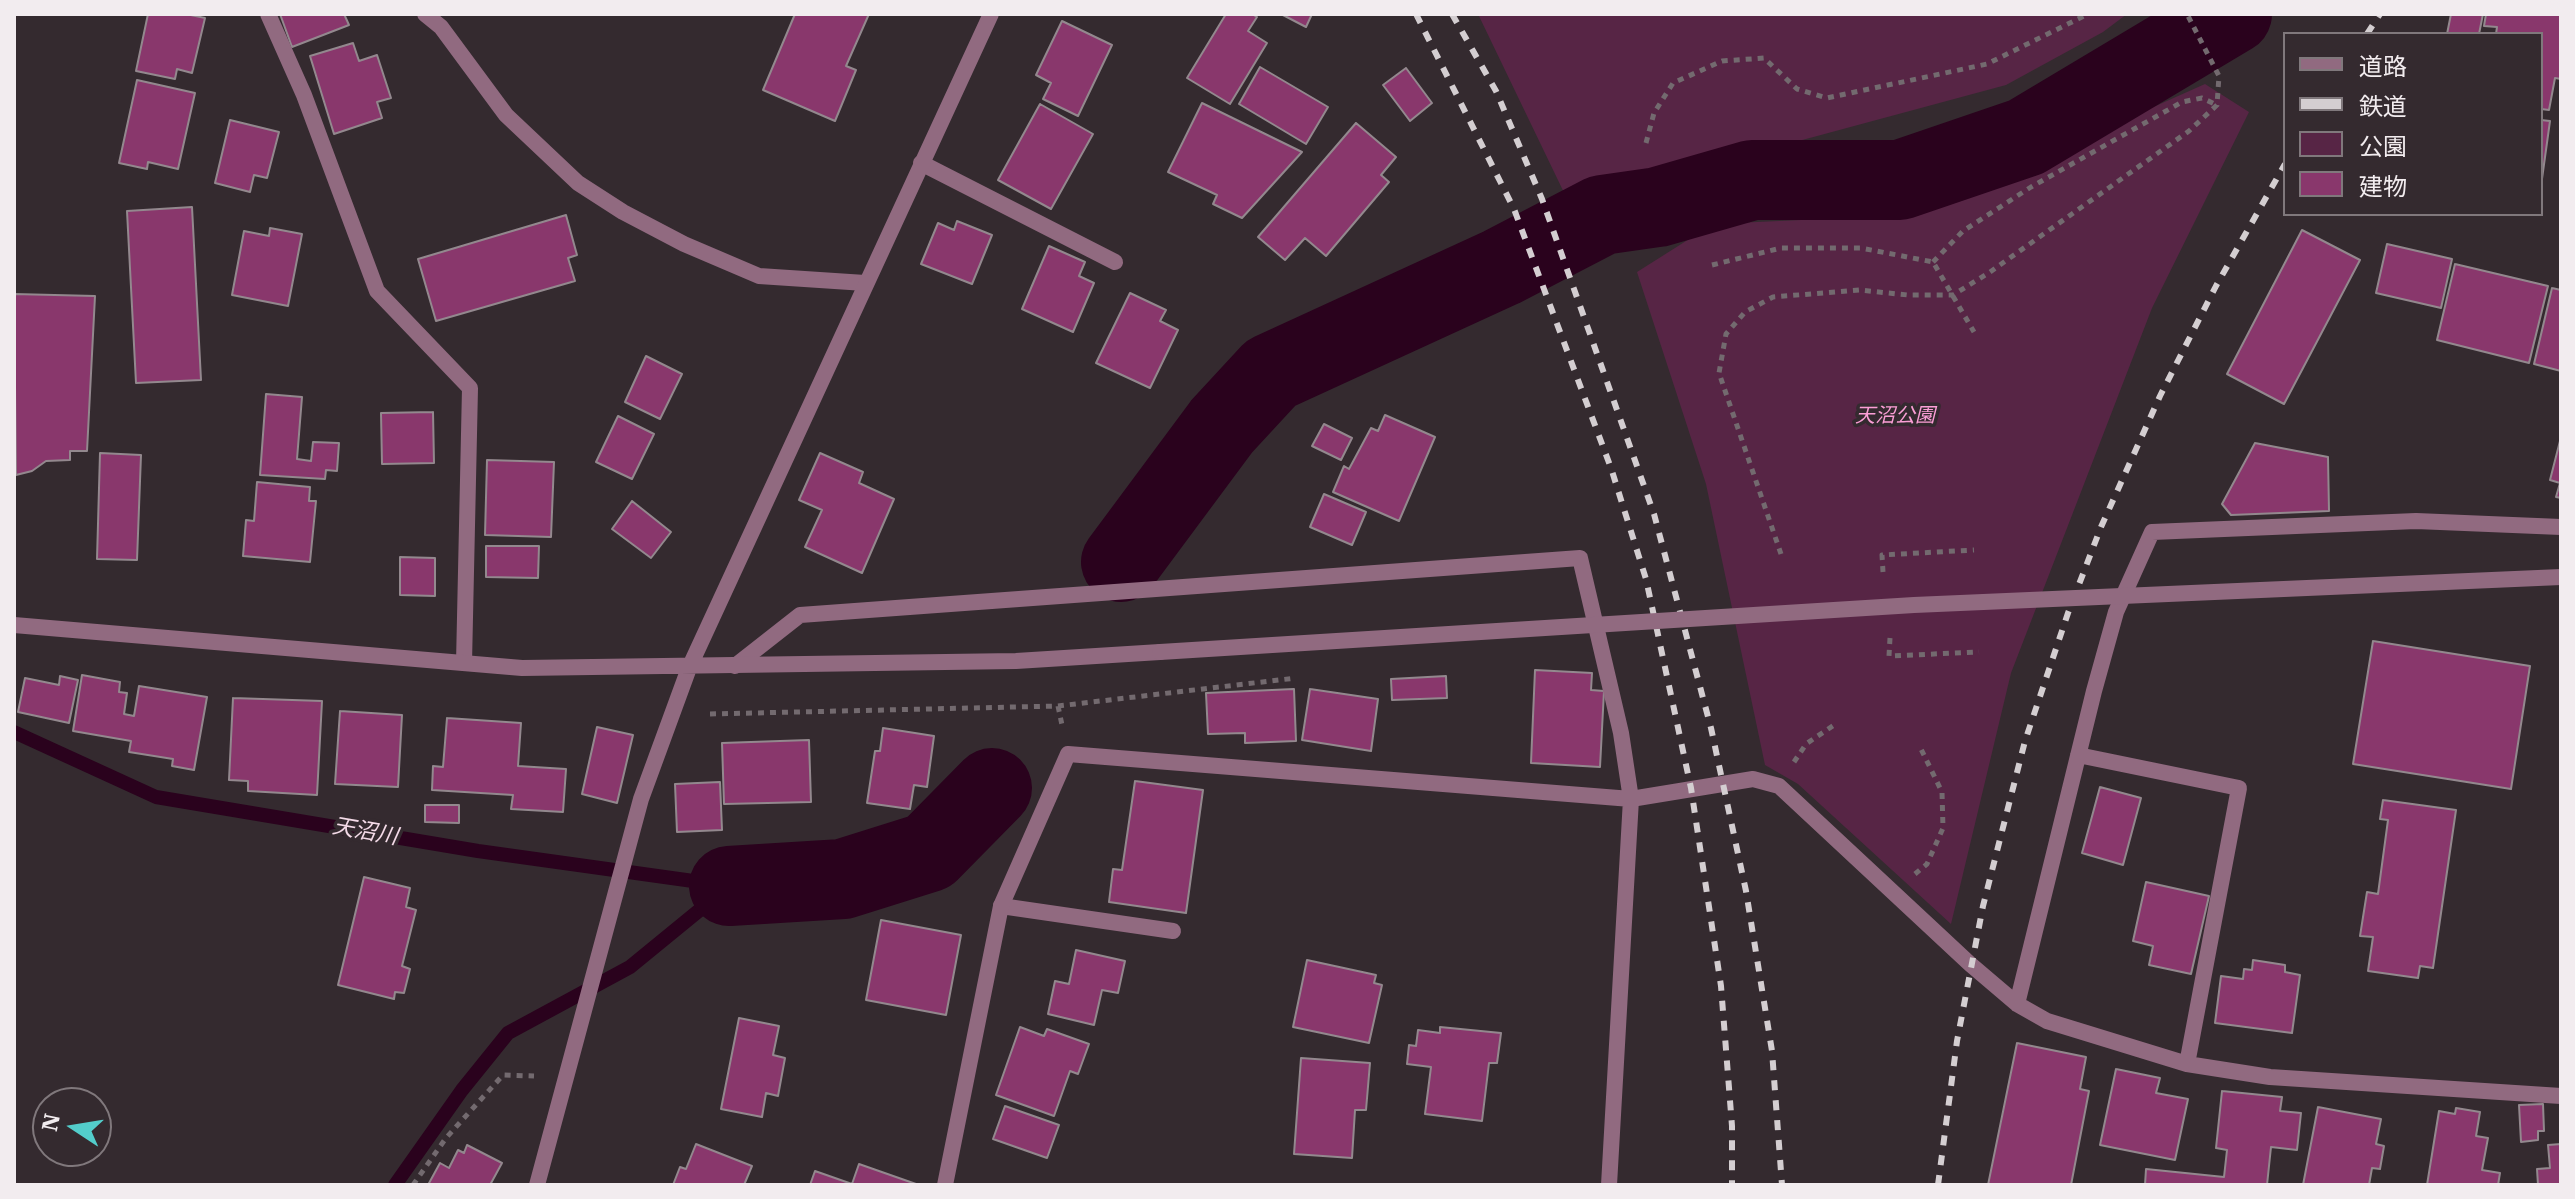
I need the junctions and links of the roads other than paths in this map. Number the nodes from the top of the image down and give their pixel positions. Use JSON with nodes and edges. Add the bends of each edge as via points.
{"nodes":[{"id":1,"x":268,"y":14,"type":"edge"},
{"id":2,"x":425,"y":14,"type":"edge"},
{"id":3,"x":991,"y":14,"type":"edge"},
{"id":4,"x":921,"y":163,"type":"junction"},
{"id":5,"x":1115,"y":262,"type":"dead end"},
{"id":6,"x":865,"y":283,"type":"junction"},
{"id":7,"x":2561,"y":527,"type":"edge"},
{"id":8,"x":2561,"y":577,"type":"edge"},
{"id":9,"x":14,"y":625,"type":"edge"},
{"id":10,"x":464,"y":663,"type":"junction"},
{"id":11,"x":735,"y":666,"type":"junction"},
{"id":12,"x":689,"y":668,"type":"junction"},
{"id":13,"x":2078,"y":755,"type":"junction"},
{"id":14,"x":1631,"y":799,"type":"junction"},
{"id":15,"x":1001,"y":906,"type":"junction"},
{"id":16,"x":1173,"y":931,"type":"dead end"},
{"id":17,"x":2017,"y":1004,"type":"junction"},
{"id":18,"x":2187,"y":1064,"type":"junction"},
{"id":19,"x":2561,"y":1096,"type":"edge"},
{"id":20,"x":537,"y":1185,"type":"edge"},
{"id":21,"x":945,"y":1185,"type":"edge"},
{"id":22,"x":1609,"y":1185,"type":"edge"}],
"edges":[{"from":1,"to":10,"type":"street","via":[[377,291],[470,388]]},
{"from":2,"to":6,"type":"street","via":[[441,27],[506,115],[578,183],[623,212],[759,276]]},
{"from":3,"to":4,"type":"street"},
{"from":4,"to":5,"type":"street"},
{"from":4,"to":6,"type":"street"},
{"from":6,"to":12,"type":"street"},
{"from":7,"to":13,"type":"street","via":[[2416,521],[2152,532],[2116,612]]},
{"from":8,"to":11,"type":"street","bridge":true,"via":[[1914,605],[1016,661]]},
{"from":9,"to":10,"type":"street"},
{"from":10,"to":12,"type":"street"},
{"from":11,"to":12,"type":"street"},
{"from":11,"to":14,"type":"street","via":[[800,615],[1580,558]]},
{"from":12,"to":20,"type":"street","via":[[641,799]]},
{"from":13,"to":17,"type":"street"},
{"from":13,"to":18,"type":"street","via":[[2239,788]]},
{"from":14,"to":15,"type":"street","via":[[1068,754]]},
{"from":14,"to":17,"type":"street","via":[[1753,779],[1779,786]]},
{"from":14,"to":22,"type":"street"},
{"from":15,"to":16,"type":"street"},
{"from":15,"to":21,"type":"street"},
{"from":17,"to":18,"type":"street","via":[[2047,1021]]},
{"from":18,"to":19,"type":"street","via":[[2355,1086]]}]}
